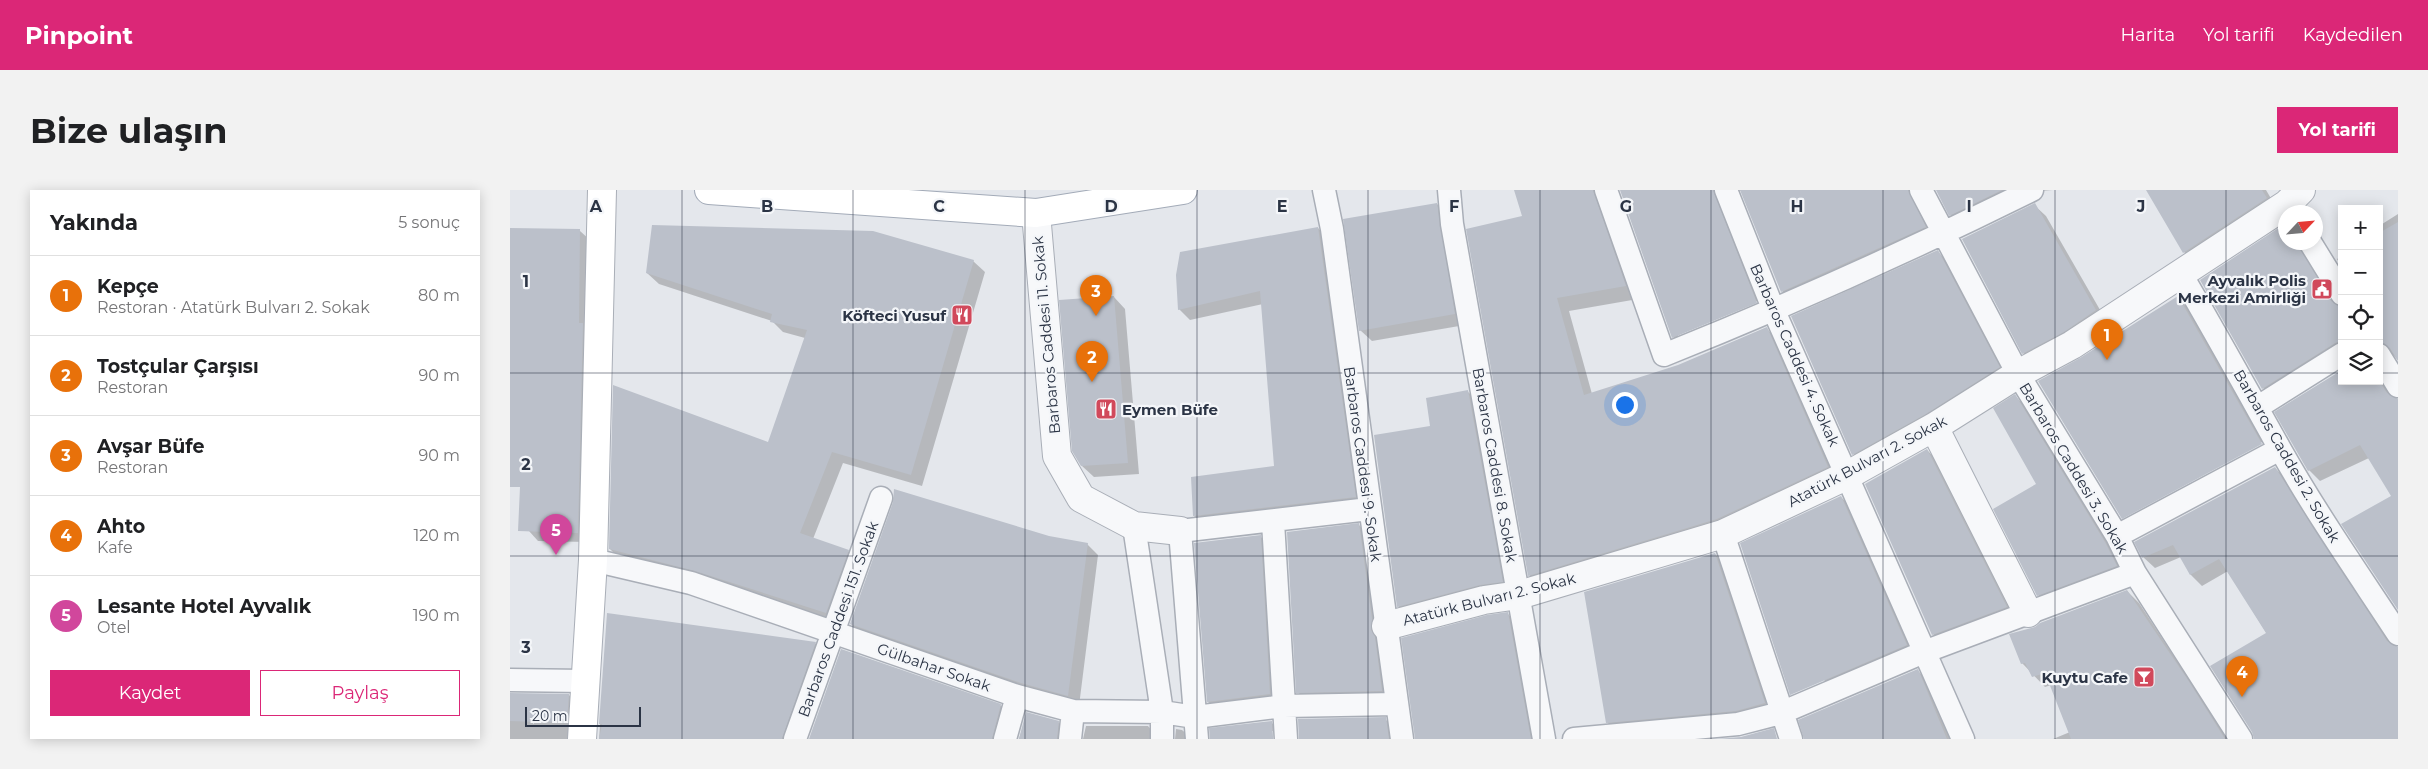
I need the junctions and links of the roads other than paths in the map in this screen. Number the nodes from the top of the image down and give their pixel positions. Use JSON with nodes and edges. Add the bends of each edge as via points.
{"nodes":[{"id":1,"x":602,"y":190,"type":"edge"},
{"id":2,"x":709,"y":190,"type":"edge"},
{"id":3,"x":1183,"y":190,"type":"edge"},
{"id":4,"x":1324,"y":190,"type":"edge"},
{"id":5,"x":1449,"y":190,"type":"edge"},
{"id":6,"x":1606,"y":190,"type":"edge"},
{"id":7,"x":1726,"y":190,"type":"edge"},
{"id":8,"x":1921,"y":190,"type":"edge"},
{"id":9,"x":2032,"y":190,"type":"edge"},
{"id":10,"x":2293,"y":202,"type":"edge"},
{"id":11,"x":1036,"y":213,"type":"junction"},
{"id":12,"x":1945,"y":233,"type":"junction"},
{"id":13,"x":2315,"y":250,"type":"edge"},
{"id":14,"x":2181,"y":274,"type":"junction"},
{"id":15,"x":2338,"y":288,"type":"edge"},
{"id":16,"x":1774,"y":311,"type":"junction"},
{"id":17,"x":2338,"y":357,"type":"edge"},
{"id":18,"x":2383,"y":362,"type":"edge"},
{"id":19,"x":2018,"y":374,"type":"junction"},
{"id":20,"x":2398,"y":386,"type":"edge"},
{"id":21,"x":2258,"y":407,"type":"junction"},
{"id":22,"x":1934,"y":427,"type":"junction"},
{"id":23,"x":2280,"y":449,"type":"junction"},
{"id":24,"x":1848,"y":475,"type":"junction"},
{"id":25,"x":881,"y":498,"type":"dead end"},
{"id":26,"x":1369,"y":509,"type":"junction"},
{"id":27,"x":1273,"y":522,"type":"junction"},
{"id":28,"x":1134,"y":526,"type":"junction"},
{"id":29,"x":1180,"y":531,"type":"junction"},
{"id":30,"x":1723,"y":534,"type":"junction"},
{"id":31,"x":2117,"y":536,"type":"junction"},
{"id":32,"x":593,"y":560,"type":"junction"},
{"id":33,"x":2135,"y":573,"type":"junction"},
{"id":34,"x":1519,"y":594,"type":"junction"},
{"id":35,"x":2028,"y":613,"type":"junction"},
{"id":36,"x":1386,"y":626,"type":"junction"},
{"id":37,"x":834,"y":632,"type":"junction"},
{"id":38,"x":2398,"y":634,"type":"edge"},
{"id":39,"x":1924,"y":652,"type":"junction"},
{"id":40,"x":510,"y":680,"type":"edge"},
{"id":41,"x":584,"y":681,"type":"junction"},
{"id":42,"x":1017,"y":696,"type":"junction"},
{"id":43,"x":1396,"y":704,"type":"junction"},
{"id":44,"x":1284,"y":706,"type":"junction"},
{"id":45,"x":1073,"y":711,"type":"junction"},
{"id":46,"x":1162,"y":712,"type":"junction"},
{"id":47,"x":1781,"y":713,"type":"junction"},
{"id":48,"x":1196,"y":728,"type":"edge"},
{"id":49,"x":1740,"y":731,"type":"edge"},
{"id":50,"x":1646,"y":735,"type":"edge"},
{"id":51,"x":582,"y":739,"type":"edge"},
{"id":52,"x":795,"y":739,"type":"edge"},
{"id":53,"x":1005,"y":739,"type":"edge"},
{"id":54,"x":1070,"y":739,"type":"edge"},
{"id":55,"x":1162,"y":739,"type":"edge"},
{"id":56,"x":1286,"y":739,"type":"edge"},
{"id":57,"x":1402,"y":739,"type":"edge"},
{"id":58,"x":1544,"y":739,"type":"edge"},
{"id":59,"x":1574,"y":739,"type":"edge"},
{"id":60,"x":1791,"y":739,"type":"edge"},
{"id":61,"x":1963,"y":739,"type":"edge"},
{"id":62,"x":2241,"y":739,"type":"edge"}],
"edges":[{"from":1,"to":32,"type":"street"},
{"from":2,"to":11,"type":"street"},
{"from":3,"to":11,"type":"street"},
{"from":4,"to":26,"type":"lane","name":"Barbaros Caddesi 9. Sokak"},
{"from":5,"to":34,"type":"lane","name":"Barbaros Caddesi 8. Sokak","via":[[1452,224]]},
{"from":6,"to":16,"type":"lane","via":[[1664,355]]},
{"from":7,"to":16,"type":"lane","name":"Barbaros Caddesi 4. Sokak"},
{"from":8,"to":12,"type":"lane","name":"Barbaros Caddesi 3. Sokak"},
{"from":9,"to":12,"type":"lane"},
{"from":10,"to":14,"type":"street","name":"Atatürk Bulvarı 2. Sokak"},
{"from":11,"to":28,"type":"street","name":"Barbaros Caddesi 11. Sokak","via":[[1057,456],[1081,498]]},
{"from":12,"to":16,"type":"lane"},
{"from":12,"to":19,"type":"lane","name":"Barbaros Caddesi 3. Sokak"},
{"from":13,"to":15,"type":"lane"},
{"from":14,"to":19,"type":"street","name":"Atatürk Bulvarı 2. Sokak","via":[[2072,345]]},
{"from":14,"to":21,"type":"lane","name":"Barbaros Caddesi 2. Sokak"},
{"from":16,"to":24,"type":"lane","name":"Barbaros Caddesi 4. Sokak"},
{"from":17,"to":21,"type":"lane"},
{"from":18,"to":20,"type":"lane"},
{"from":19,"to":22,"type":"street","name":"Atatürk Bulvarı 2. Sokak"},
{"from":19,"to":31,"type":"lane","name":"Barbaros Caddesi 3. Sokak"},
{"from":21,"to":23,"type":"lane","name":"Barbaros Caddesi 2. Sokak"},
{"from":22,"to":24,"type":"street","name":"Atatürk Bulvarı 2. Sokak"},
{"from":22,"to":35,"type":"street"},
{"from":23,"to":31,"type":"lane"},
{"from":23,"to":38,"type":"lane","name":"Barbaros Caddesi 2. Sokak"},
{"from":24,"to":30,"type":"street","name":"Atatürk Bulvarı 2. Sokak"},
{"from":24,"to":39,"type":"lane","name":"Barbaros Caddesi 4. Sokak"},
{"from":25,"to":37,"type":"lane","name":"Barbaros Caddesi 151. Sokak"},
{"from":26,"to":27,"type":"lane"},
{"from":26,"to":36,"type":"lane","name":"Barbaros Caddesi 9. Sokak"},
{"from":27,"to":29,"type":"lane"},
{"from":27,"to":44,"type":"lane"},
{"from":28,"to":29,"type":"street"},
{"from":28,"to":46,"type":"lane"},
{"from":29,"to":48,"type":"lane"},
{"from":30,"to":34,"type":"street","name":"Atatürk Bulvarı 2. Sokak"},
{"from":30,"to":47,"type":"lane"},
{"from":31,"to":33,"type":"lane","name":"Barbaros Caddesi 3. Sokak"},
{"from":32,"to":37,"type":"lane","name":"Gülbahar Sokak","via":[[691,583]]},
{"from":32,"to":41,"type":"street"},
{"from":33,"to":35,"type":"lane"},
{"from":33,"to":62,"type":"lane","name":"Barbaros Caddesi 3. Sokak"},
{"from":34,"to":36,"type":"street","name":"Atatürk Bulvarı 2. Sokak"},
{"from":34,"to":58,"type":"lane","name":"Barbaros Caddesi 8. Sokak"},
{"from":35,"to":39,"type":"lane"},
{"from":36,"to":43,"type":"lane","name":"Barbaros Caddesi 9. Sokak"},
{"from":37,"to":42,"type":"lane","name":"Gülbahar Sokak"},
{"from":37,"to":52,"type":"lane","name":"Barbaros Caddesi 151. Sokak"},
{"from":39,"to":47,"type":"lane"},
{"from":39,"to":61,"type":"lane","name":"Barbaros Caddesi 4. Sokak"},
{"from":40,"to":41,"type":"lane"},
{"from":41,"to":51,"type":"street"},
{"from":42,"to":45,"type":"lane","name":"Gülbahar Sokak"},
{"from":42,"to":53,"type":"lane"},
{"from":43,"to":44,"type":"lane","name":"Gülbahar Sokak"},
{"from":43,"to":57,"type":"lane","name":"Barbaros Caddesi 9. Sokak"},
{"from":44,"to":48,"type":"lane","name":"Gülbahar Sokak"},
{"from":44,"to":56,"type":"lane"},
{"from":45,"to":46,"type":"lane","name":"Gülbahar Sokak"},
{"from":45,"to":54,"type":"lane"},
{"from":46,"to":48,"type":"lane","name":"Gülbahar Sokak"},
{"from":46,"to":55,"type":"lane"},
{"from":47,"to":49,"type":"lane"},
{"from":47,"to":60,"type":"lane"},
{"from":49,"to":50,"type":"lane"},
{"from":50,"to":59,"type":"lane"}]}
